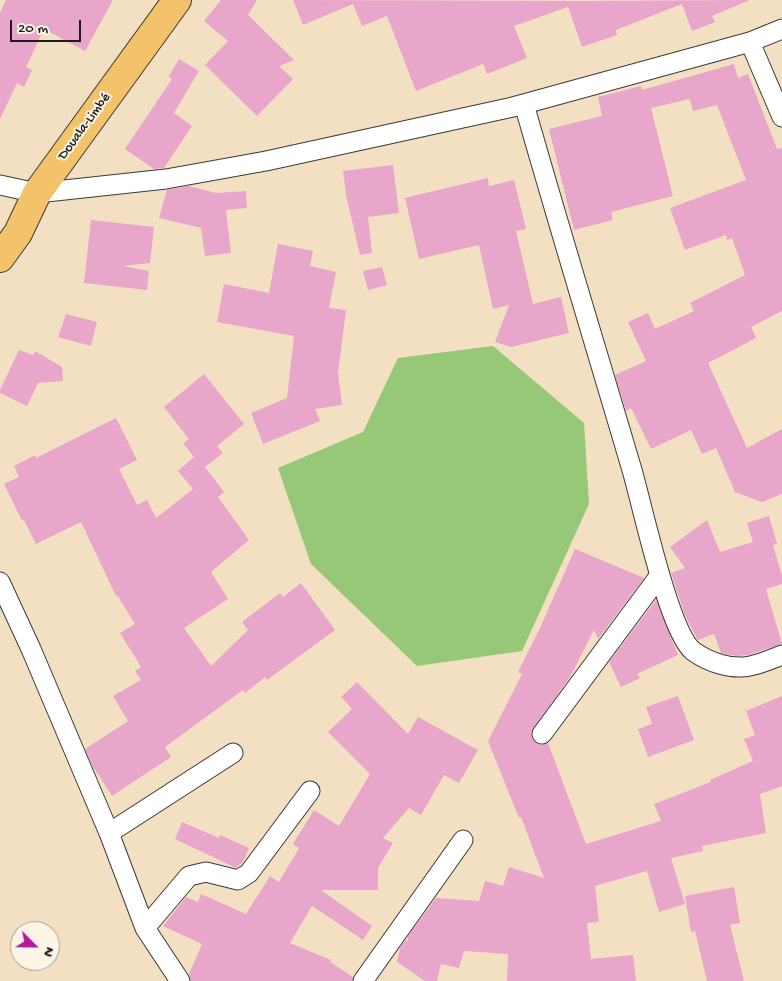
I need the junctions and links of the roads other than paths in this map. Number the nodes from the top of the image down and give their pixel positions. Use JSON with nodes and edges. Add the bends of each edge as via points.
{"nodes":[{"id":1,"x":177,"y":0,"type":"edge"},
{"id":2,"x":782,"y":29,"type":"edge"},
{"id":3,"x":750,"y":42,"type":"junction"},
{"id":4,"x":524,"y":104,"type":"junction"},
{"id":5,"x":782,"y":116,"type":"edge"},
{"id":6,"x":0,"y":185,"type":"edge"},
{"id":7,"x":37,"y":193,"type":"junction"},
{"id":8,"x":0,"y":258,"type":"edge"},
{"id":9,"x":660,"y":575,"type":"junction"},
{"id":10,"x":0,"y":582,"type":"edge"},
{"id":11,"x":782,"y":656,"type":"edge"},
{"id":12,"x":542,"y":734,"type":"dead end"},
{"id":13,"x":233,"y":753,"type":"dead end"},
{"id":14,"x":310,"y":791,"type":"dead end"},
{"id":15,"x":109,"y":833,"type":"junction"},
{"id":16,"x":463,"y":840,"type":"dead end"},
{"id":17,"x":145,"y":928,"type":"junction"},
{"id":18,"x":180,"y":981,"type":"edge"},
{"id":19,"x":363,"y":981,"type":"edge"}],
"edges":[{"from":1,"to":7,"type":"highway","name":"Douala-Limbé"},
{"from":2,"to":3,"type":"street"},
{"from":3,"to":4,"type":"street"},
{"from":3,"to":5,"type":"street"},
{"from":4,"to":7,"type":"street","via":[[212,171]]},
{"from":4,"to":9,"type":"street"},
{"from":6,"to":7,"type":"street"},
{"from":7,"to":8,"type":"highway","name":"Douala-Limbé","via":[[18,233]]},
{"from":9,"to":11,"type":"street","via":[[681,634],[692,650],[728,667],[750,666]]},
{"from":9,"to":12,"type":"street"},
{"from":10,"to":15,"type":"street"},
{"from":13,"to":15,"type":"street"},
{"from":14,"to":17,"type":"street","via":[[249,874],[238,880],[206,872],[189,876]]},
{"from":15,"to":17,"type":"street"},
{"from":16,"to":19,"type":"street"},
{"from":17,"to":18,"type":"street"}]}
